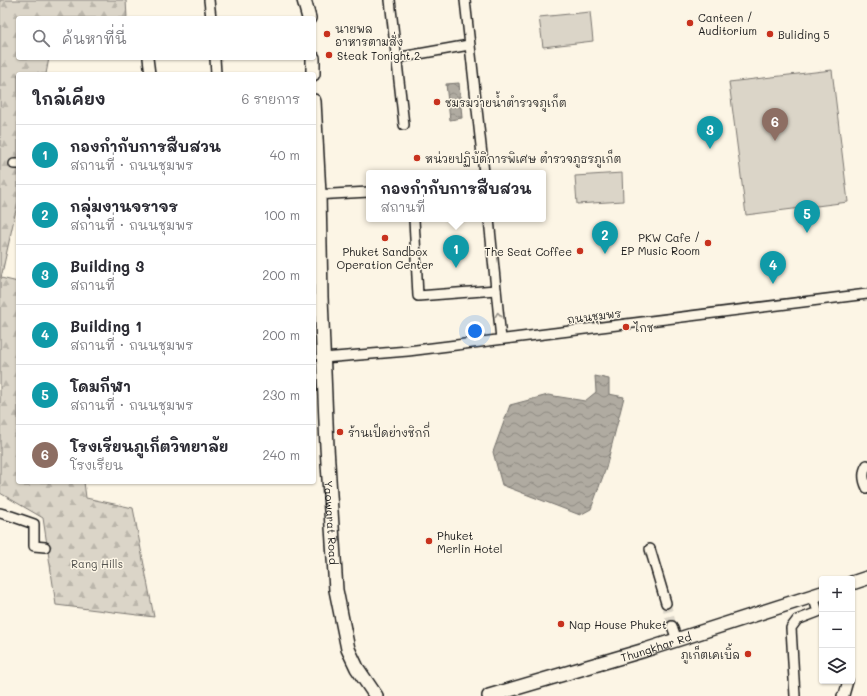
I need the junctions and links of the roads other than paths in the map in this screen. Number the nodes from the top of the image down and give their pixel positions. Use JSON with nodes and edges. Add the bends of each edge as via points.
{"nodes":[{"id":1,"x":209,"y":0,"type":"edge"},
{"id":2,"x":304,"y":0,"type":"edge"},
{"id":3,"x":390,"y":0,"type":"edge"},
{"id":4,"x":465,"y":0,"type":"edge"},
{"id":5,"x":211,"y":16,"type":"edge"},
{"id":6,"x":308,"y":16,"type":"edge"},
{"id":7,"x":470,"y":45,"type":"junction"},
{"id":8,"x":396,"y":58,"type":"junction"},
{"id":9,"x":148,"y":60,"type":"edge"},
{"id":10,"x":215,"y":60,"type":"edge"},
{"id":11,"x":313,"y":60,"type":"edge"},
{"id":12,"x":150,"y":72,"type":"edge"},
{"id":13,"x":216,"y":72,"type":"edge"},
{"id":14,"x":313,"y":72,"type":"edge"},
{"id":15,"x":404,"y":125,"type":"dead end"},
{"id":16,"x":316,"y":163,"type":"edge"},
{"id":17,"x":484,"y":170,"type":"edge"},
{"id":18,"x":366,"y":192,"type":"edge"},
{"id":19,"x":317,"y":194,"type":"edge"},
{"id":20,"x":414,"y":222,"type":"edge"},
{"id":21,"x":489,"y":222,"type":"edge"},
{"id":22,"x":496,"y":290,"type":"junction"},
{"id":23,"x":867,"y":294,"type":"edge"},
{"id":24,"x":501,"y":339,"type":"junction"},
{"id":25,"x":324,"y":358,"type":"junction"},
{"id":26,"x":867,"y":465,"type":"edge"},
{"id":27,"x":867,"y":488,"type":"edge"},
{"id":28,"x":0,"y":513,"type":"edge"},
{"id":29,"x":45,"y":547,"type":"dead end"},
{"id":30,"x":650,"y":549,"type":"dead end"},
{"id":31,"x":867,"y":578,"type":"edge"},
{"id":32,"x":855,"y":582,"type":"edge"},
{"id":33,"x":817,"y":595,"type":"edge"},
{"id":34,"x":666,"y":603,"type":"tunnel mouth"},
{"id":35,"x":819,"y":606,"type":"edge"},
{"id":36,"x":819,"y":612,"type":"edge"},
{"id":37,"x":672,"y":626,"type":"tunnel mouth"},
{"id":38,"x":677,"y":640,"type":"junction"},
{"id":39,"x":367,"y":682,"type":"junction"},
{"id":40,"x":847,"y":684,"type":"edge"},
{"id":41,"x":369,"y":696,"type":"edge"},
{"id":42,"x":376,"y":696,"type":"edge"},
{"id":43,"x":489,"y":696,"type":"edge"},
{"id":44,"x":794,"y":696,"type":"edge"},
{"id":45,"x":842,"y":696,"type":"edge"}],
"edges":[{"from":1,"to":5,"type":"street"},
{"from":2,"to":6,"type":"main road"},
{"from":3,"to":8,"type":"street"},
{"from":4,"to":7,"type":"street"},
{"from":7,"to":8,"type":"street"},
{"from":7,"to":17,"type":"street"},
{"from":8,"to":15,"type":"street"},
{"from":9,"to":12,"type":"street"},
{"from":10,"to":13,"type":"street"},
{"from":11,"to":14,"type":"main road"},
{"from":16,"to":19,"type":"main road","name":"Yaowarat Road"},
{"from":18,"to":19,"type":"street"},
{"from":19,"to":25,"type":"main road","name":"Yaowarat Road"},
{"from":20,"to":22,"type":"street","via":[[418,296]]},
{"from":21,"to":22,"type":"street"},
{"from":24,"to":22,"type":"street","one_way":true},
{"from":23,"to":24,"type":"street","name":"ถนนชุมพร"},
{"from":24,"to":25,"type":"street","name":"ถนนชุมพร","via":[[408,351]]},
{"from":25,"to":39,"type":"main road","name":"Yaowarat Road","via":[[336,590],[348,649]]},
{"from":26,"to":27,"type":"street","via":[[863,474]]},
{"from":28,"to":29,"type":"street","via":[[34,524],[34,546]]},
{"from":30,"to":34,"type":"street"},
{"from":31,"to":32,"type":"main road"},
{"from":33,"to":35,"type":"street"},
{"from":33,"to":38,"type":"main road","name":"Thungkhar Rd"},
{"from":36,"to":44,"type":"street","via":[[797,620],[791,628]]},
{"from":37,"to":38,"type":"street"},
{"from":38,"to":43,"type":"main road","name":"Thungkhar Rd"},
{"from":39,"to":41,"type":"main road"},
{"from":39,"to":42,"type":"main road","name":"Yaowarat Road"},
{"from":40,"to":45,"type":"street"}]}
